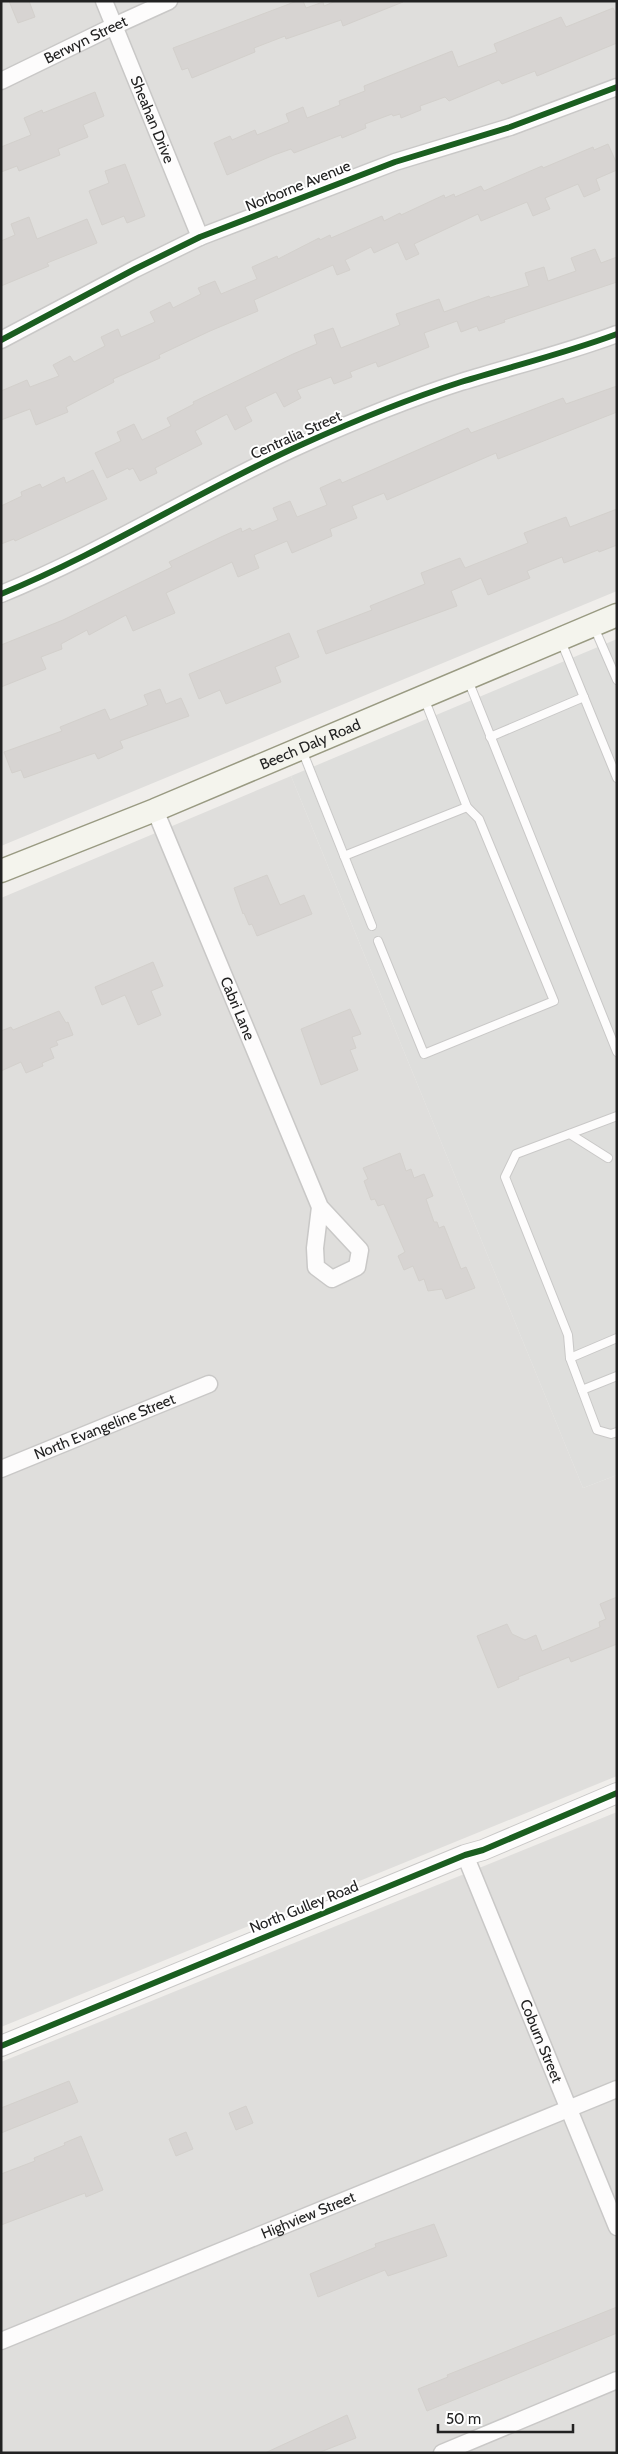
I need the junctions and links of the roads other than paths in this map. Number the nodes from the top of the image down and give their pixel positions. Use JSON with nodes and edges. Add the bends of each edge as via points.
{"nodes":[{"id":1,"x":104,"y":1,"type":"edge"},
{"id":2,"x":170,"y":1,"type":"edge"},
{"id":3,"x":114,"y":26,"type":"junction"},
{"id":4,"x":1,"y":81,"type":"edge"},
{"id":5,"x":617,"y":87,"type":"edge"},
{"id":6,"x":200,"y":237,"type":"junction"},
{"id":7,"x":617,"y":334,"type":"edge"},
{"id":8,"x":1,"y":340,"type":"edge"},
{"id":9,"x":1,"y":594,"type":"edge"},
{"id":10,"x":617,"y":615,"type":"edge"},
{"id":11,"x":594,"y":625,"type":"junction"},
{"id":12,"x":561,"y":639,"type":"junction"},
{"id":13,"x":467,"y":678,"type":"junction"},
{"id":14,"x":617,"y":680,"type":"edge"},
{"id":15,"x":423,"y":697,"type":"junction"},
{"id":16,"x":584,"y":697,"type":"junction"},
{"id":17,"x":490,"y":737,"type":"junction"},
{"id":18,"x":301,"y":748,"type":"junction"},
{"id":19,"x":617,"y":778,"type":"edge"},
{"id":20,"x":467,"y":807,"type":"junction"},
{"id":21,"x":155,"y":810,"type":"junction"},
{"id":22,"x":344,"y":856,"type":"junction"},
{"id":23,"x":2,"y":870,"type":"edge"},
{"id":24,"x":372,"y":926,"type":"dead end"},
{"id":25,"x":378,"y":941,"type":"dead end"},
{"id":26,"x":617,"y":1052,"type":"edge"},
{"id":27,"x":617,"y":1116,"type":"edge"},
{"id":28,"x":570,"y":1134,"type":"junction"},
{"id":29,"x":608,"y":1158,"type":"dead end"},
{"id":30,"x":320,"y":1207,"type":"dead end"},
{"id":31,"x":617,"y":1338,"type":"edge"},
{"id":32,"x":570,"y":1358,"type":"junction"},
{"id":33,"x":617,"y":1376,"type":"edge"},
{"id":34,"x":209,"y":1384,"type":"dead end"},
{"id":35,"x":582,"y":1390,"type":"junction"},
{"id":36,"x":617,"y":1432,"type":"edge"},
{"id":37,"x":1,"y":1470,"type":"edge"},
{"id":38,"x":617,"y":1793,"type":"edge"},
{"id":39,"x":465,"y":1855,"type":"junction"},
{"id":40,"x":1,"y":2046,"type":"edge"},
{"id":41,"x":617,"y":2089,"type":"edge"},
{"id":42,"x":568,"y":2109,"type":"junction"},
{"id":43,"x":617,"y":2227,"type":"edge"},
{"id":44,"x":1,"y":2341,"type":"edge"},
{"id":45,"x":617,"y":2380,"type":"edge"},
{"id":46,"x":442,"y":2453,"type":"edge"}],
"edges":[{"from":1,"to":3,"type":"street","name":"Sheahan Drive"},
{"from":2,"to":3,"type":"street","name":"Berwyn Street"},
{"from":3,"to":4,"type":"street","name":"Berwyn Street"},
{"from":3,"to":6,"type":"street","name":"Sheahan Drive"},
{"from":5,"to":6,"type":"street","name":"Norborne Avenue","via":[[510,127],[396,162]]},
{"from":6,"to":8,"type":"street","name":"Norborne Avenue"},
{"from":7,"to":9,"type":"street","name":"Centralia Street","via":[[459,383],[311,440],[131,534]]},
{"from":10,"to":11,"type":"main road","name":"Beech Daly Road"},
{"from":11,"to":12,"type":"main road","name":"Beech Daly Road"},
{"from":11,"to":14,"type":"lane"},
{"from":12,"to":13,"type":"main road","name":"Beech Daly Road"},
{"from":12,"to":16,"type":"lane"},
{"from":13,"to":15,"type":"main road","name":"Beech Daly Road"},
{"from":13,"to":17,"type":"lane"},
{"from":15,"to":18,"type":"main road","name":"Beech Daly Road"},
{"from":15,"to":20,"type":"lane"},
{"from":16,"to":17,"type":"lane"},
{"from":16,"to":19,"type":"lane"},
{"from":17,"to":26,"type":"lane"},
{"from":18,"to":21,"type":"main road","name":"Beech Daly Road"},
{"from":18,"to":22,"type":"lane"},
{"from":20,"to":22,"type":"lane"},
{"from":20,"to":25,"type":"lane","via":[[479,819],[554,1001],[424,1054]]},
{"from":21,"to":23,"type":"main road","name":"Beech Daly Road"},
{"from":21,"to":30,"type":"street","name":"Cabri Lane"},
{"from":22,"to":24,"type":"lane"},
{"from":27,"to":28,"type":"lane"},
{"from":28,"to":29,"type":"lane"},
{"from":28,"to":32,"type":"lane","via":[[516,1154],[505,1177],[568,1335]]},
{"from":31,"to":32,"type":"lane"},
{"from":32,"to":35,"type":"lane"},
{"from":33,"to":35,"type":"lane"},
{"from":34,"to":37,"type":"street","name":"North Evangeline Street"},
{"from":35,"to":36,"type":"lane","via":[[597,1430],[610,1434]]},
{"from":38,"to":39,"type":"street","name":"North Gulley Road"},
{"from":39,"to":40,"type":"street","name":"North Gulley Road"},
{"from":39,"to":42,"type":"street","name":"Coburn Street"},
{"from":41,"to":42,"type":"street","name":"Highview Street"},
{"from":42,"to":43,"type":"street","name":"Coburn Street"},
{"from":42,"to":44,"type":"street","name":"Highview Street"},
{"from":45,"to":46,"type":"street"}]}
